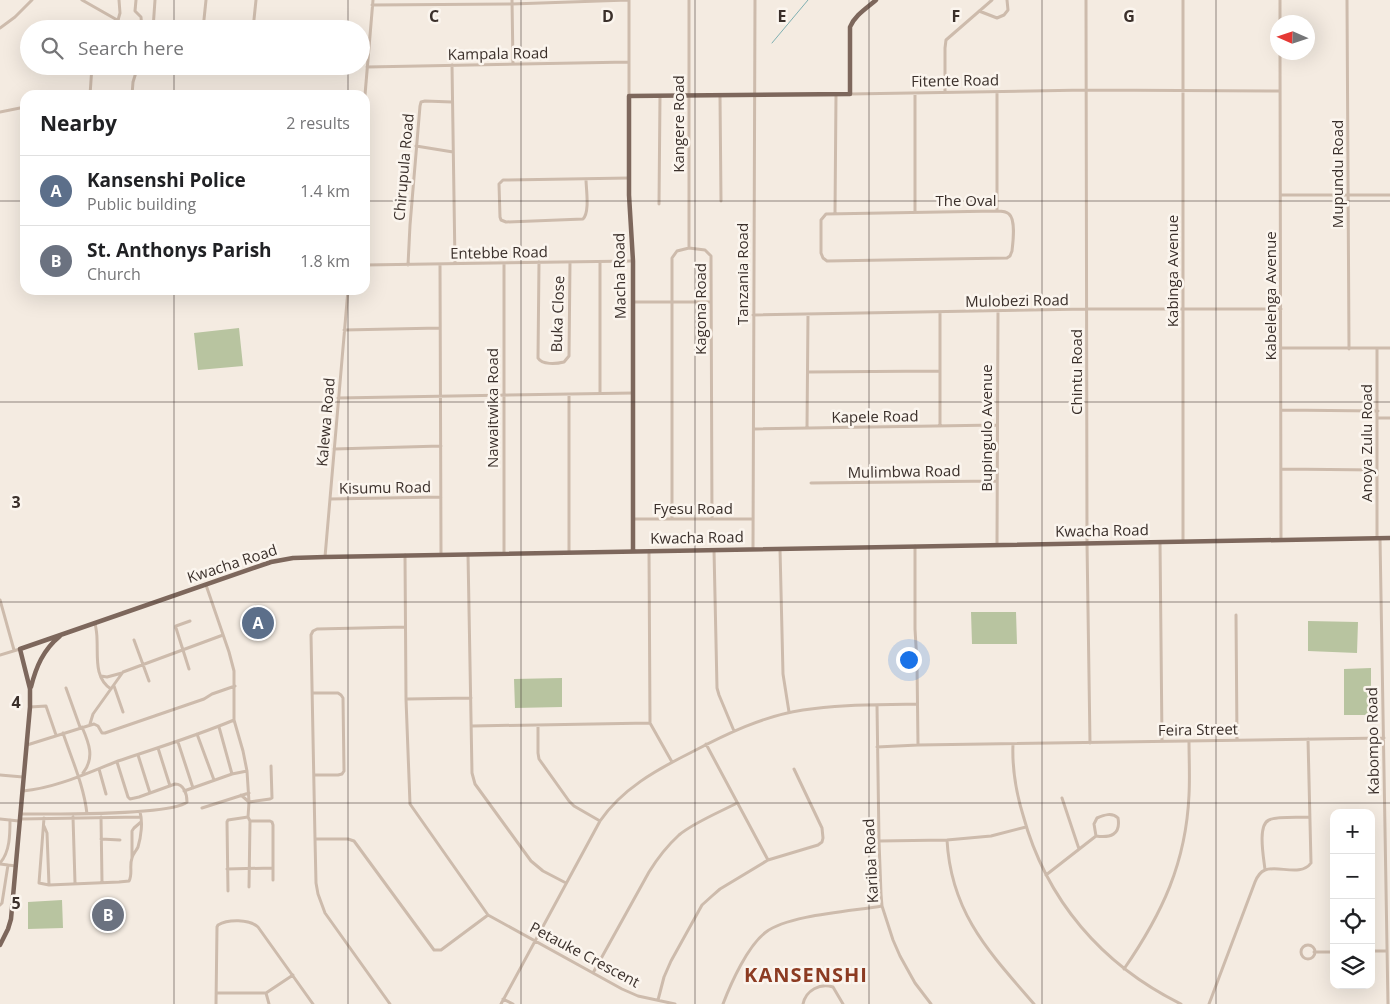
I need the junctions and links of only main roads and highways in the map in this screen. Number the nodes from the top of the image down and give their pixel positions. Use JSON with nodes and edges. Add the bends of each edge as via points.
{"nodes":[{"id":1,"x":876,"y":0,"type":"edge"},
{"id":2,"x":630,"y":96,"type":"joint"},
{"id":3,"x":1390,"y":538,"type":"edge"},
{"id":4,"x":633,"y":551,"type":"junction"},
{"id":5,"x":63,"y":634,"type":"junction"},
{"id":6,"x":30,"y":689,"type":"junction"},
{"id":7,"x":0,"y":945,"type":"edge"}],
"edges":[{"from":1,"to":2,"type":"main road","name":"Fitente Road","via":[[850,26],[850,94]]},
{"from":2,"to":4,"type":"main road","name":"Macha Road"},
{"from":3,"to":4,"type":"main road","name":"Kwacha Road"},
{"from":4,"to":5,"type":"main road","name":"Kwacha Road","via":[[326,556],[278,560]]},
{"from":5,"to":6,"type":"main road","via":[[44,653]]},
{"from":5,"to":6,"type":"main road","name":"Kwacha Road","via":[[20,649]]},
{"from":6,"to":7,"type":"main road","via":[[11,919]]}]}
